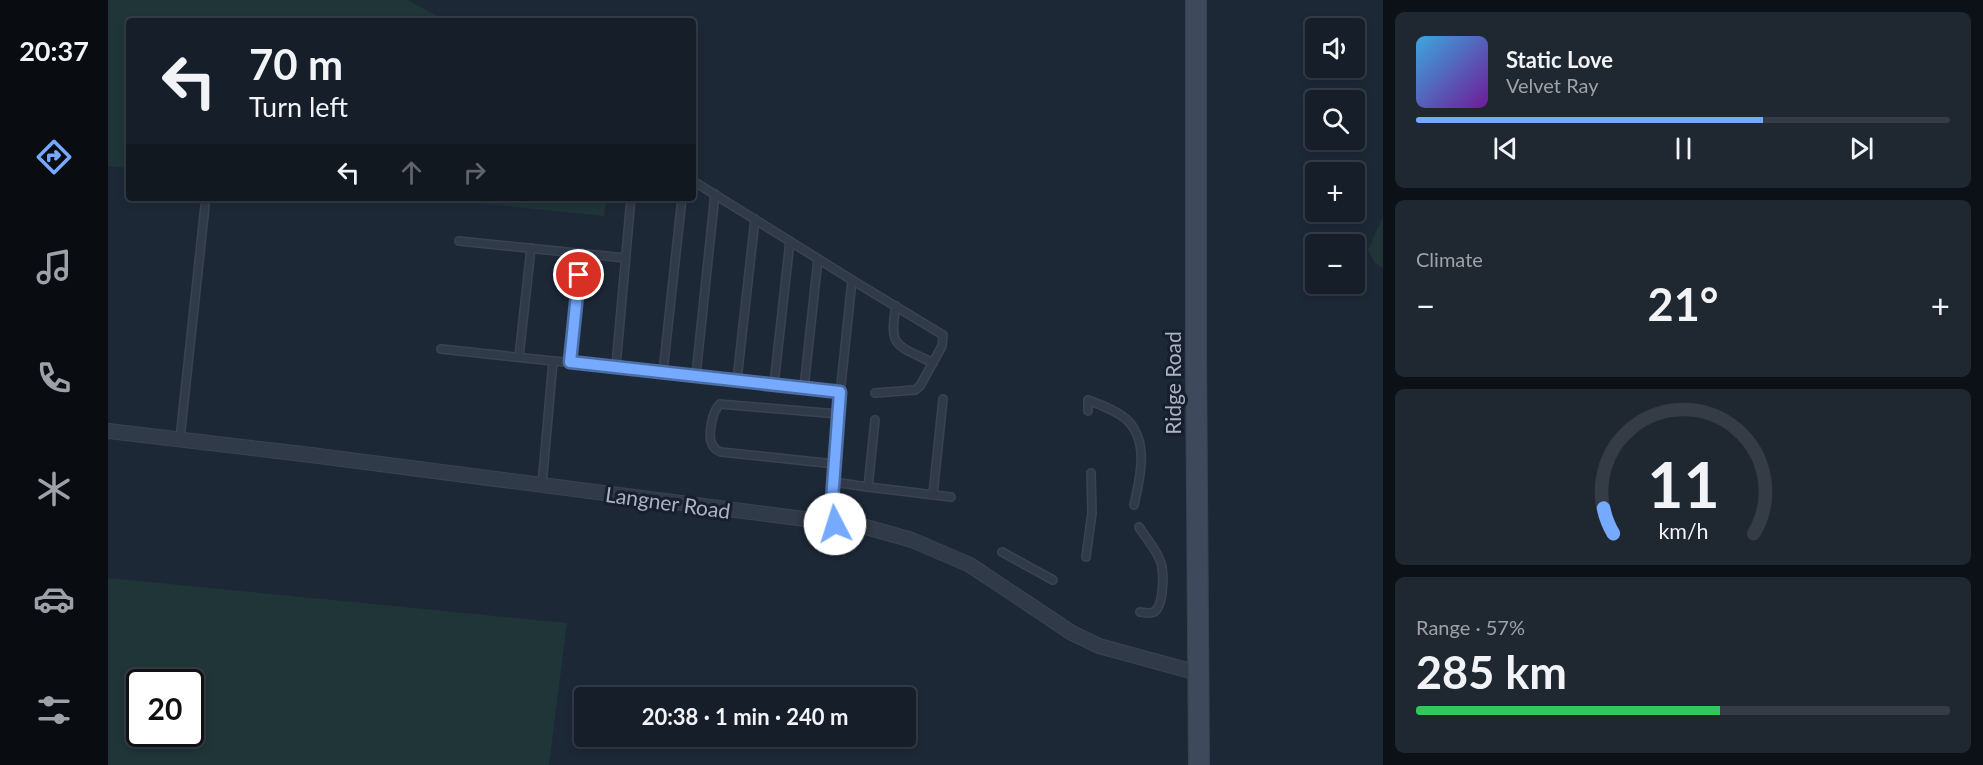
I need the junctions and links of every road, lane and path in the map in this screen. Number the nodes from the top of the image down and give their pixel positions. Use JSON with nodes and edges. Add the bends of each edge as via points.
{"nodes":[{"id":1,"x":1196,"y":0,"type":"edge"},
{"id":2,"x":696,"y":183,"type":"edge"},
{"id":3,"x":715,"y":194,"type":"junction"},
{"id":4,"x":631,"y":201,"type":"edge"},
{"id":5,"x":682,"y":201,"type":"edge"},
{"id":6,"x":205,"y":206,"type":"dead end"},
{"id":7,"x":755,"y":219,"type":"junction"},
{"id":8,"x":459,"y":241,"type":"dead end"},
{"id":9,"x":790,"y":241,"type":"junction"},
{"id":10,"x":531,"y":248,"type":"junction"},
{"id":11,"x":580,"y":254,"type":"junction"},
{"id":12,"x":625,"y":258,"type":"junction"},
{"id":13,"x":818,"y":259,"type":"junction"},
{"id":14,"x":852,"y":280,"type":"junction"},
{"id":15,"x":896,"y":306,"type":"junction"},
{"id":16,"x":441,"y":349,"type":"dead end"},
{"id":17,"x":519,"y":357,"type":"junction"},
{"id":18,"x":553,"y":361,"type":"junction"},
{"id":19,"x":570,"y":362,"type":"junction"},
{"id":20,"x":933,"y":363,"type":"junction"},
{"id":21,"x":616,"y":366,"type":"junction"},
{"id":22,"x":663,"y":372,"type":"junction"},
{"id":23,"x":696,"y":375,"type":"junction"},
{"id":24,"x":737,"y":380,"type":"junction"},
{"id":25,"x":774,"y":384,"type":"junction"},
{"id":26,"x":804,"y":388,"type":"junction"},
{"id":27,"x":840,"y":392,"type":"junction"},
{"id":28,"x":875,"y":393,"type":"dead end"},
{"id":29,"x":943,"y":399,"type":"dead end"},
{"id":30,"x":1088,"y":411,"type":"dead end"},
{"id":31,"x":838,"y":414,"type":"junction"},
{"id":32,"x":875,"y":420,"type":"dead end"},
{"id":33,"x":108,"y":431,"type":"edge"},
{"id":34,"x":180,"y":439,"type":"junction"},
{"id":35,"x":834,"y":464,"type":"junction"},
{"id":36,"x":1091,"y":473,"type":"dead end"},
{"id":37,"x":833,"y":482,"type":"junction"},
{"id":38,"x":542,"y":485,"type":"junction"},
{"id":39,"x":868,"y":487,"type":"junction"},
{"id":40,"x":933,"y":495,"type":"junction"},
{"id":41,"x":951,"y":497,"type":"dead end"},
{"id":42,"x":1134,"y":505,"type":"dead end"},
{"id":43,"x":835,"y":524,"type":"junction"},
{"id":44,"x":1139,"y":527,"type":"dead end"},
{"id":45,"x":1002,"y":552,"type":"dead end"},
{"id":46,"x":1086,"y":557,"type":"dead end"},
{"id":47,"x":1053,"y":580,"type":"dead end"},
{"id":48,"x":1140,"y":612,"type":"dead end"},
{"id":49,"x":1198,"y":673,"type":"junction"},
{"id":50,"x":1199,"y":765,"type":"edge"}],
"edges":[{"from":1,"to":49,"type":"street","name":"Ridge Road"},
{"from":2,"to":3,"type":"lane"},
{"from":3,"to":7,"type":"lane"},
{"from":3,"to":23,"type":"lane"},
{"from":4,"to":12,"type":"lane"},
{"from":5,"to":22,"type":"lane"},
{"from":6,"to":34,"type":"lane"},
{"from":7,"to":9,"type":"lane"},
{"from":7,"to":24,"type":"lane"},
{"from":8,"to":10,"type":"lane"},
{"from":9,"to":13,"type":"lane"},
{"from":9,"to":25,"type":"lane"},
{"from":10,"to":11,"type":"lane"},
{"from":10,"to":17,"type":"lane"},
{"from":11,"to":12,"type":"lane"},
{"from":11,"to":19,"type":"lane"},
{"from":12,"to":21,"type":"lane"},
{"from":13,"to":14,"type":"lane"},
{"from":13,"to":26,"type":"lane"},
{"from":14,"to":15,"type":"lane"},
{"from":14,"to":27,"type":"lane"},
{"from":15,"to":20,"type":"lane","via":[[894,340]]},
{"from":15,"to":20,"type":"lane","via":[[943,335]]},
{"from":16,"to":17,"type":"lane"},
{"from":17,"to":18,"type":"lane"},
{"from":18,"to":19,"type":"lane"},
{"from":18,"to":38,"type":"lane"},
{"from":19,"to":21,"type":"lane"},
{"from":20,"to":28,"type":"lane","via":[[915,390]]},
{"from":21,"to":22,"type":"lane"},
{"from":22,"to":23,"type":"lane"},
{"from":23,"to":24,"type":"lane"},
{"from":24,"to":25,"type":"lane"},
{"from":25,"to":26,"type":"lane"},
{"from":26,"to":27,"type":"lane"},
{"from":27,"to":31,"type":"lane"},
{"from":29,"to":40,"type":"lane"},
{"from":30,"to":42,"type":"lane","via":[[1088,400],[1114,411],[1134,429],[1142,472]]},
{"from":31,"to":35,"type":"lane"},
{"from":31,"to":35,"type":"lane","via":[[720,404],[714,411],[711,439],[721,452]]},
{"from":32,"to":39,"type":"lane"},
{"from":33,"to":34,"type":"street","name":"Langner Road"},
{"from":34,"to":38,"type":"street","name":"Langner Road"},
{"from":35,"to":37,"type":"lane"},
{"from":36,"to":46,"type":"lane","via":[[1092,513]]},
{"from":37,"to":39,"type":"lane"},
{"from":37,"to":43,"type":"lane"},
{"from":38,"to":43,"type":"street","name":"Langner Road"},
{"from":39,"to":40,"type":"lane"},
{"from":40,"to":41,"type":"lane"},
{"from":43,"to":49,"type":"street","name":"Langner Road","via":[[883,531],[939,551],[970,565],[1072,633],[1099,646]]},
{"from":44,"to":48,"type":"lane","via":[[1161,562],[1163,579],[1157,609]]},
{"from":45,"to":47,"type":"lane"},
{"from":49,"to":50,"type":"street","name":"Ridge Road"}]}
